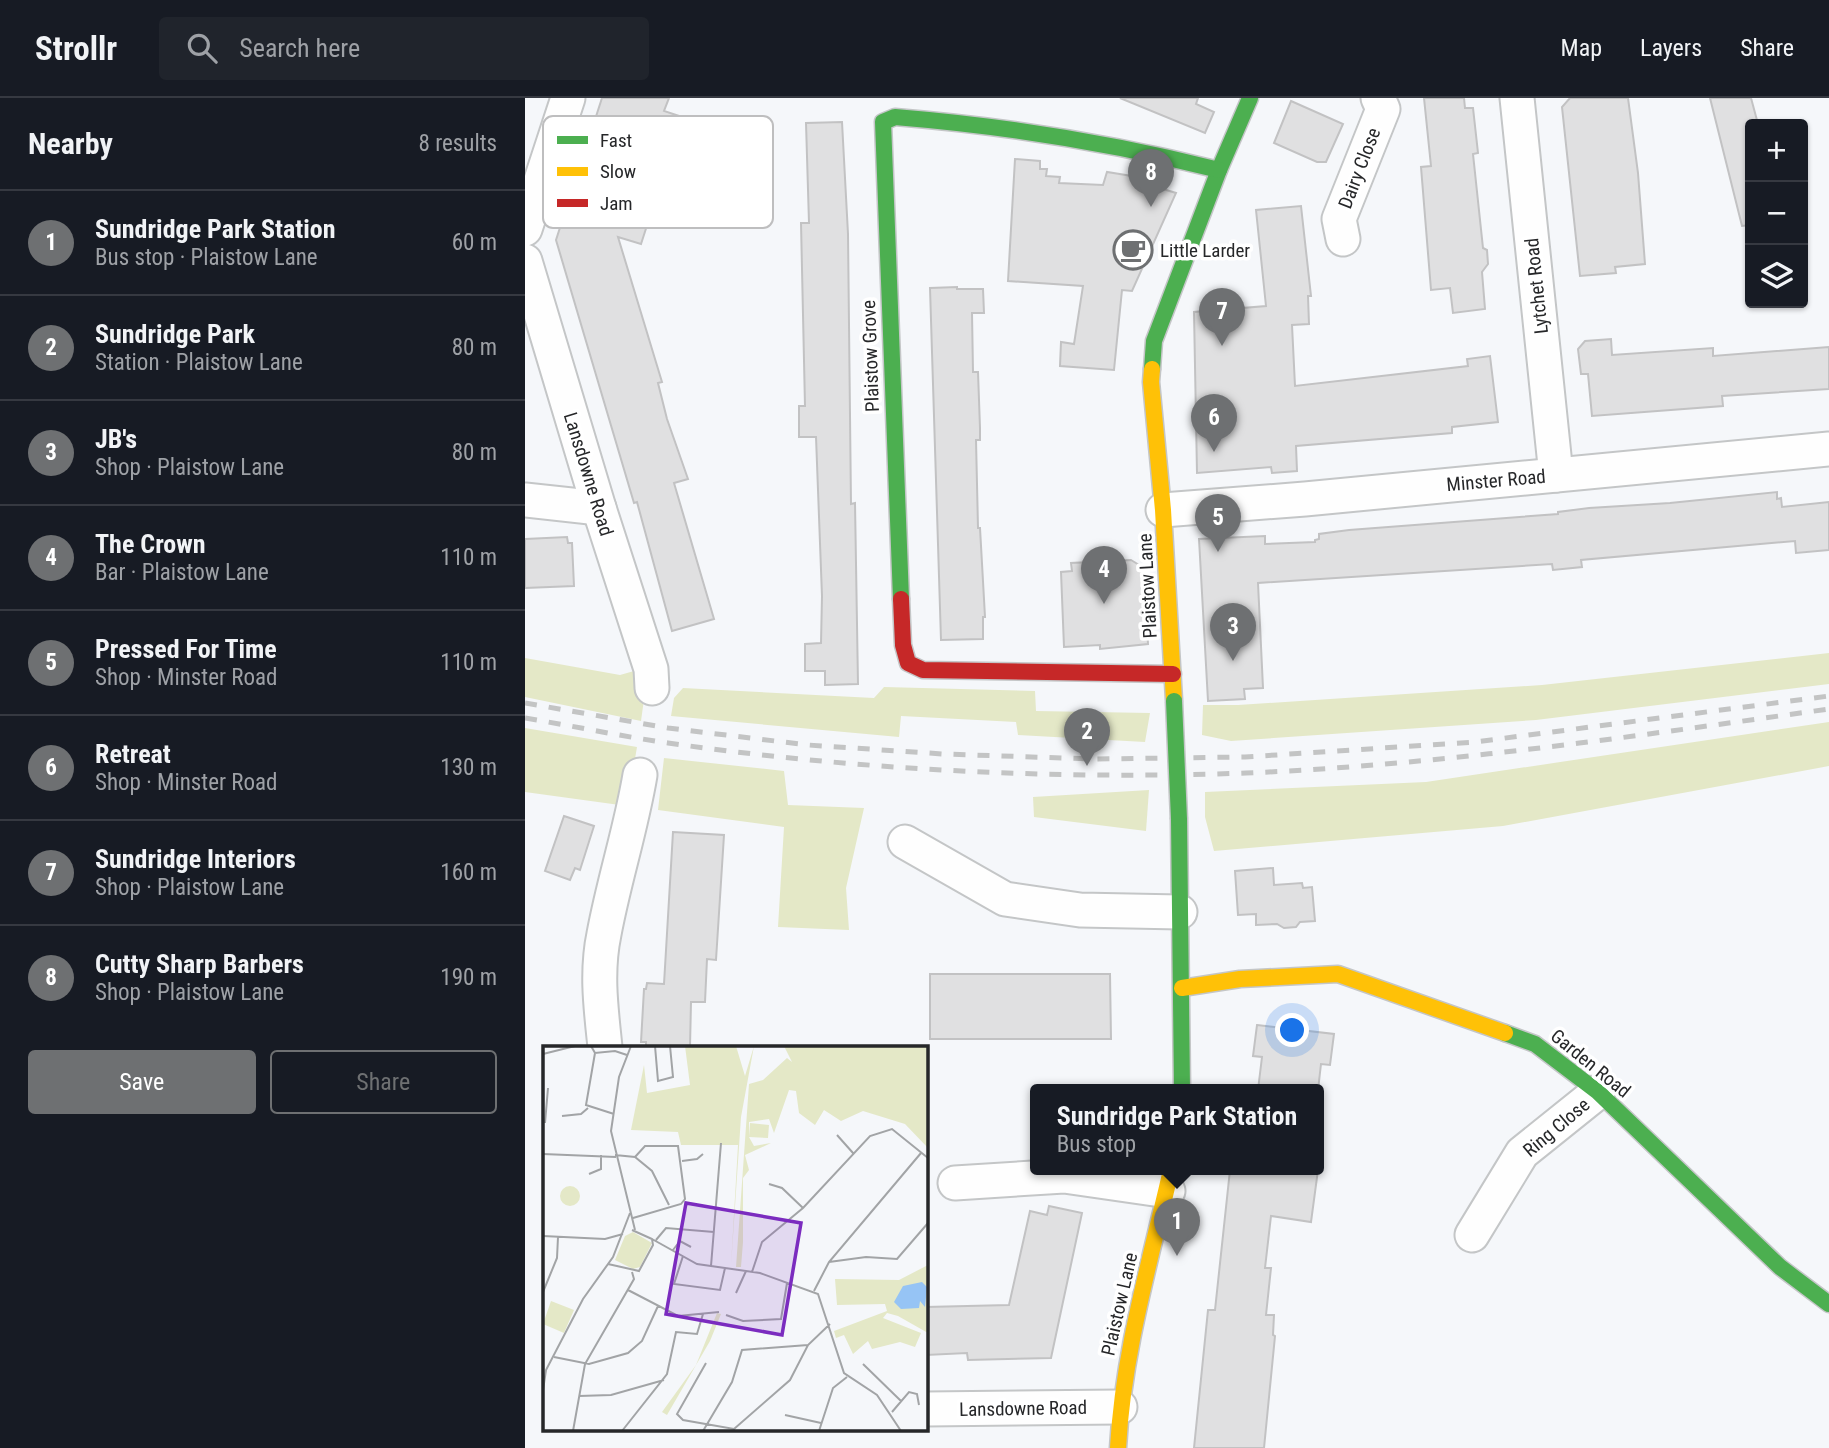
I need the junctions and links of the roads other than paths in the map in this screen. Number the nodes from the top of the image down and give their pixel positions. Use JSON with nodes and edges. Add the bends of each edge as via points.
{"nodes":[{"id":1,"x":568,"y":98,"type":"edge"},
{"id":2,"x":1250,"y":98,"type":"edge"},
{"id":3,"x":1378,"y":98,"type":"edge"},
{"id":4,"x":1517,"y":98,"type":"edge"},
{"id":5,"x":562,"y":116,"type":"edge"},
{"id":6,"x":1219,"y":170,"type":"junction"},
{"id":7,"x":543,"y":174,"type":"edge"},
{"id":8,"x":525,"y":229,"type":"edge"},
{"id":9,"x":1343,"y":239,"type":"dead end"},
{"id":10,"x":525,"y":261,"type":"edge"},
{"id":11,"x":1829,"y":449,"type":"edge"},
{"id":12,"x":1556,"y":475,"type":"junction"},
{"id":13,"x":525,"y":500,"type":"edge"},
{"id":14,"x":599,"y":508,"type":"junction"},
{"id":15,"x":1163,"y":510,"type":"junction"},
{"id":16,"x":1173,"y":674,"type":"junction"},
{"id":17,"x":652,"y":688,"type":"dead end"},
{"id":18,"x":640,"y":775,"type":"dead end"},
{"id":19,"x":905,"y":842,"type":"dead end"},
{"id":20,"x":1179,"y":912,"type":"junction"},
{"id":21,"x":1182,"y":988,"type":"junction"},
{"id":22,"x":605,"y":1046,"type":"edge"},
{"id":23,"x":1182,"y":1084,"type":"edge"},
{"id":24,"x":1598,"y":1092,"type":"junction"},
{"id":25,"x":1170,"y":1181,"type":"edge"},
{"id":26,"x":955,"y":1183,"type":"dead end"},
{"id":27,"x":1472,"y":1235,"type":"dead end"},
{"id":28,"x":1829,"y":1304,"type":"edge"},
{"id":29,"x":1120,"y":1407,"type":"junction"},
{"id":30,"x":927,"y":1409,"type":"edge"},
{"id":31,"x":1118,"y":1448,"type":"edge"}],
"edges":[{"from":1,"to":5,"type":"street"},
{"from":2,"to":6,"type":"street","name":"Plaistow Lane"},
{"from":3,"to":9,"type":"street","name":"Dairy Close","via":[[1383,109],[1339,219]]},
{"from":4,"to":12,"type":"street","name":"Lytchet Road"},
{"from":6,"to":15,"type":"street","name":"Plaistow Lane","via":[[1154,341],[1151,382]]},
{"from":6,"to":16,"type":"street","name":"Plaistow Grove","via":[[1139,150],[992,125],[895,117],[883,122],[903,645],[908,663],[923,670]]},
{"from":7,"to":8,"type":"street"},
{"from":10,"to":14,"type":"street","name":"Lansdowne Road"},
{"from":11,"to":12,"type":"street","name":"Minster Road"},
{"from":12,"to":15,"type":"street","name":"Minster Road"},
{"from":13,"to":14,"type":"street"},
{"from":14,"to":17,"type":"street","name":"Lansdowne Road","via":[[651,669]]},
{"from":15,"to":16,"type":"street","name":"Plaistow Lane"},
{"from":16,"to":20,"type":"street","name":"Plaistow Lane","bridge":true},
{"from":18,"to":22,"type":"street","via":[[603,936],[599,985]]},
{"from":19,"to":20,"type":"street","via":[[1005,899],[1080,910]]},
{"from":20,"to":21,"type":"street","name":"Plaistow Lane"},
{"from":21,"to":23,"type":"street","name":"Plaistow Lane"},
{"from":21,"to":24,"type":"street","name":"Garden Road","via":[[1240,979],[1338,974],[1535,1044]]},
{"from":24,"to":27,"type":"street","name":"Ring Close","via":[[1522,1153]]},
{"from":24,"to":28,"type":"street","name":"Garden Road","via":[[1780,1267]]},
{"from":25,"to":26,"type":"street","via":[[1063,1176]]},
{"from":25,"to":29,"type":"street","name":"Plaistow Lane","via":[[1137,1307]]},
{"from":29,"to":30,"type":"street","name":"Lansdowne Road"},
{"from":29,"to":31,"type":"street","name":"Plaistow Lane"}]}
